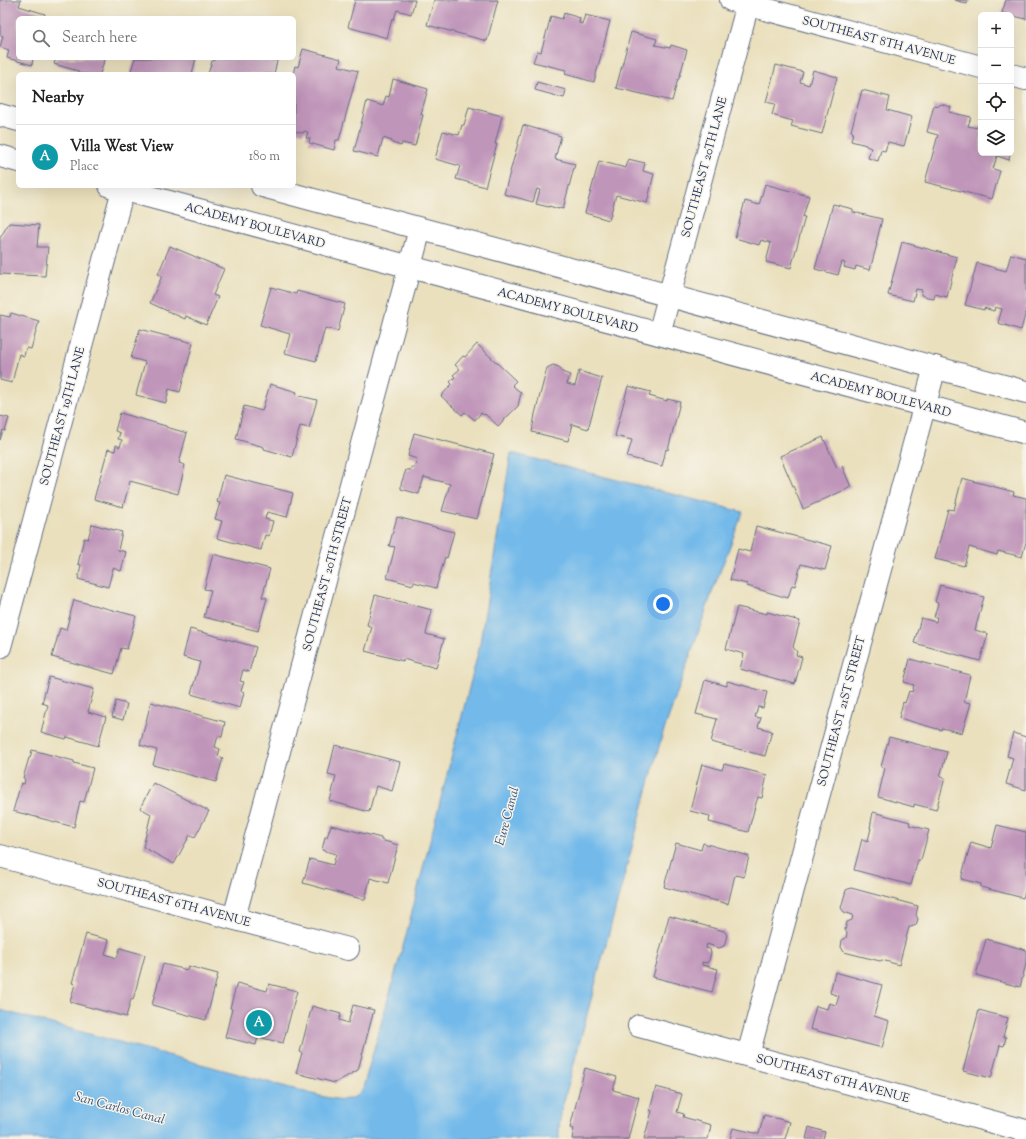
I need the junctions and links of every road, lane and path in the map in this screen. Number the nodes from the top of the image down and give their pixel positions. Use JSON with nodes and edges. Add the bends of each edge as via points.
{"nodes":[{"id":1,"x":743,"y":2,"type":"edge"},
{"id":2,"x":978,"y":66,"type":"edge"},
{"id":3,"x":1014,"y":76,"type":"edge"},
{"id":4,"x":1026,"y":79,"type":"edge"},
{"id":5,"x":0,"y":115,"type":"edge"},
{"id":6,"x":16,"y":119,"type":"edge"},
{"id":7,"x":0,"y":156,"type":"edge"},
{"id":8,"x":16,"y":160,"type":"edge"},
{"id":9,"x":119,"y":188,"type":"edge"},
{"id":10,"x":123,"y":188,"type":"edge"},
{"id":11,"x":269,"y":188,"type":"edge"},
{"id":12,"x":420,"y":229,"type":"junction"},
{"id":13,"x":410,"y":268,"type":"junction"},
{"id":14,"x":670,"y":296,"type":"junction"},
{"id":15,"x":659,"y":334,"type":"junction"},
{"id":16,"x":934,"y":367,"type":"junction"},
{"id":17,"x":1026,"y":392,"type":"edge"},
{"id":18,"x":924,"y":405,"type":"junction"},
{"id":19,"x":1026,"y":433,"type":"edge"},
{"id":20,"x":0,"y":647,"type":"edge"},
{"id":21,"x":0,"y":856,"type":"edge"},
{"id":22,"x":234,"y":918,"type":"junction"},
{"id":23,"x":348,"y":949,"type":"dead end"},
{"id":24,"x":639,"y":1026,"type":"dead end"},
{"id":25,"x":748,"y":1055,"type":"junction"},
{"id":26,"x":1026,"y":1131,"type":"edge"}],
"edges":[{"from":1,"to":2,"type":"street","name":"SOUTHEAST 8TH AVENUE"},
{"from":1,"to":14,"type":"street","name":"SOUTHEAST 20TH LANE"},
{"from":3,"to":4,"type":"street"},
{"from":5,"to":6,"type":"street"},
{"from":7,"to":8,"type":"street"},
{"from":9,"to":20,"type":"street","name":"SOUTHEAST 19TH LANE"},
{"from":10,"to":13,"type":"street","name":"ACADEMY BOULEVARD"},
{"from":11,"to":12,"type":"street"},
{"from":12,"to":13,"type":"street","name":"SOUTHEAST 20TH STREET"},
{"from":12,"to":14,"type":"street"},
{"from":13,"to":15,"type":"street","name":"ACADEMY BOULEVARD"},
{"from":13,"to":22,"type":"street","name":"SOUTHEAST 20TH STREET"},
{"from":14,"to":15,"type":"street","name":"SOUTHEAST 20TH LANE"},
{"from":14,"to":16,"type":"street"},
{"from":15,"to":18,"type":"street","name":"ACADEMY BOULEVARD"},
{"from":16,"to":17,"type":"street"},
{"from":16,"to":18,"type":"street","name":"SOUTHEAST 21ST STREET"},
{"from":18,"to":19,"type":"street","name":"ACADEMY BOULEVARD"},
{"from":18,"to":25,"type":"street","name":"SOUTHEAST 21ST STREET"},
{"from":21,"to":22,"type":"street","name":"SOUTHEAST 6TH AVENUE"},
{"from":22,"to":23,"type":"street","name":"SOUTHEAST 6TH AVENUE"},
{"from":24,"to":25,"type":"street","name":"SOUTHEAST 6TH AVENUE"},
{"from":25,"to":26,"type":"street","name":"SOUTHEAST 6TH AVENUE"}]}
